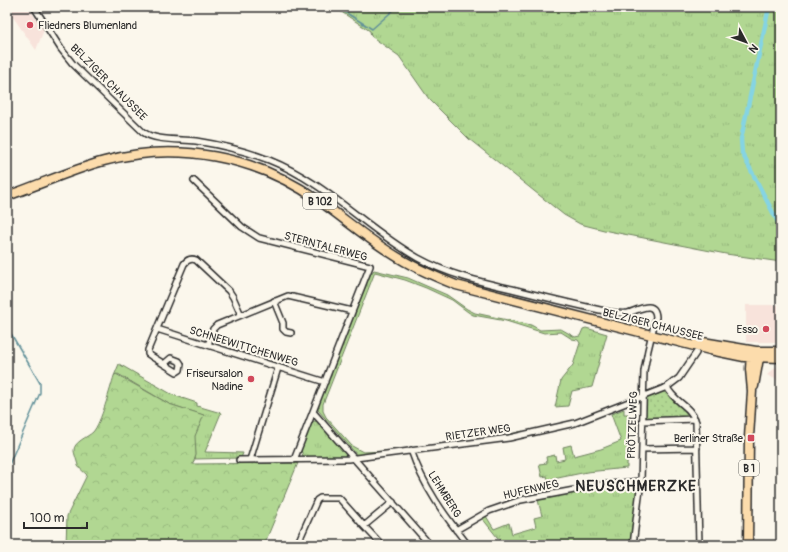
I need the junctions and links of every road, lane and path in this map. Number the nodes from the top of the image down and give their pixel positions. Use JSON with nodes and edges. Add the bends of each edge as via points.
{"nodes":[{"id":1,"x":34,"y":7,"type":"edge"},
{"id":2,"x":143,"y":132,"type":"joint"},
{"id":3,"x":194,"y":181,"type":"dead end"},
{"id":4,"x":7,"y":196,"type":"edge"},
{"id":5,"x":274,"y":302,"type":"junction"},
{"id":6,"x":352,"y":311,"type":"junction"},
{"id":7,"x":241,"y":315,"type":"junction"},
{"id":8,"x":157,"y":329,"type":"junction"},
{"id":9,"x":291,"y":333,"type":"dead end"},
{"id":10,"x":652,"y":333,"type":"junction"},
{"id":11,"x":208,"y":345,"type":"junction"},
{"id":12,"x":781,"y":351,"type":"edge"},
{"id":13,"x":696,"y":354,"type":"dead end"},
{"id":14,"x":754,"y":354,"type":"junction"},
{"id":15,"x":781,"y":358,"type":"edge"},
{"id":16,"x":164,"y":364,"type":"dead end"},
{"id":17,"x":278,"y":368,"type":"junction"},
{"id":18,"x":325,"y":382,"type":"junction"},
{"id":19,"x":667,"y":387,"type":"junction"},
{"id":20,"x":644,"y":397,"type":"junction"},
{"id":21,"x":313,"y":412,"type":"junction"},
{"id":22,"x":642,"y":420,"type":"junction"},
{"id":23,"x":695,"y":420,"type":"junction"},
{"id":24,"x":697,"y":448,"type":"junction"},
{"id":25,"x":642,"y":449,"type":"junction"},
{"id":26,"x":411,"y":450,"type":"junction"},
{"id":27,"x":354,"y":458,"type":"junction"},
{"id":28,"x":239,"y":460,"type":"dead end"},
{"id":29,"x":250,"y":460,"type":"junction"},
{"id":30,"x":294,"y":460,"type":"junction"},
{"id":31,"x":641,"y":481,"type":"junction"},
{"id":32,"x":393,"y":502,"type":"junction"},
{"id":33,"x":364,"y":526,"type":"junction"},
{"id":34,"x":456,"y":530,"type":"junction"},
{"id":35,"x":380,"y":543,"type":"dead end"},
{"id":36,"x":297,"y":545,"type":"edge"},
{"id":37,"x":430,"y":545,"type":"edge"},
{"id":38,"x":468,"y":545,"type":"edge"},
{"id":39,"x":633,"y":545,"type":"edge"},
{"id":40,"x":699,"y":545,"type":"edge"},
{"id":41,"x":748,"y":545,"type":"edge"}],
"edges":[{"from":1,"to":2,"type":"street","name":"BELZIGER CHAUSSEE","via":[[73,64]]},
{"from":2,"to":10,"type":"street","name":"PRÖTZELWEG","via":[[156,138],[187,140],[231,148],[282,166],[324,189],[408,252],[452,273],[609,312],[623,313],[646,306],[651,307],[656,314]]},
{"from":3,"to":6,"type":"street","name":"STERNTALERWEG","via":[[242,227],[259,238],[370,266]]},
{"from":4,"to":10,"type":"main road","name":"BELZIGER CHAUSSEE","number":"B 102","via":[[81,168],[123,156],[180,152],[222,158],[257,168],[291,183],[398,258],[427,274],[456,285]]},
{"from":5,"to":6,"type":"street","via":[[292,296]]},
{"from":5,"to":7,"type":"street"},
{"from":5,"to":9,"type":"street","via":[[283,329]]},
{"from":6,"to":18,"type":"street","name":"STERNTALERWEG"},
{"from":7,"to":8,"type":"street","via":[[232,295],[197,261],[191,259],[184,264]]},
{"from":7,"to":11,"type":"street","via":[[216,326]]},
{"from":8,"to":11,"type":"street","name":"SCHNEEWITTCHENWEG"},
{"from":8,"to":16,"type":"street","via":[[148,352]]},
{"from":10,"to":14,"type":"main road","name":"BELZIGER CHAUSSEE","number":"B 102"},
{"from":10,"to":20,"type":"street","name":"PRÖTZELWEG","via":[[644,371]]},
{"from":11,"to":17,"type":"street","name":"SCHNEEWITTCHENWEG"},
{"from":12,"to":14,"type":"main road"},
{"from":13,"to":19,"type":"street","name":"RIETZER WEG","via":[[679,378]]},
{"from":14,"to":15,"type":"main road"},
{"from":14,"to":41,"type":"main road","number":"B 1","via":[[749,429]]},
{"from":17,"to":18,"type":"street","name":"SCHNEEWITTCHENWEG"},
{"from":17,"to":29,"type":"street"},
{"from":18,"to":21,"type":"street","name":"STERNTALERWEG"},
{"from":19,"to":20,"type":"street","name":"RIETZER WEG"},
{"from":19,"to":23,"type":"street","via":[[690,411]]},
{"from":20,"to":22,"type":"street","name":"PRÖTZELWEG"},
{"from":20,"to":26,"type":"street","name":"RIETZER WEG","via":[[551,429],[503,439]]},
{"from":21,"to":27,"type":"street"},
{"from":21,"to":30,"type":"street","name":"STERNTALERWEG"},
{"from":22,"to":23,"type":"street"},
{"from":22,"to":25,"type":"street","name":"PRÖTZELWEG"},
{"from":23,"to":24,"type":"street"},
{"from":24,"to":25,"type":"street"},
{"from":24,"to":40,"type":"street"},
{"from":25,"to":31,"type":"street","name":"PRÖTZELWEG"},
{"from":26,"to":27,"type":"street","name":"RIETZER WEG"},
{"from":26,"to":34,"type":"street","name":"LEHMBERG","via":[[427,488]]},
{"from":27,"to":30,"type":"street","name":"RIETZER WEG"},
{"from":27,"to":32,"type":"street"},
{"from":28,"to":29,"type":"street","name":"RIETZER WEG"},
{"from":29,"to":30,"type":"street","name":"RIETZER WEG"},
{"from":31,"to":34,"type":"street","name":"HUFENWEG","via":[[601,484],[521,500],[489,511]]},
{"from":31,"to":39,"type":"street","name":"PRÖTZELWEG"},
{"from":32,"to":33,"type":"street"},
{"from":32,"to":37,"type":"street"},
{"from":33,"to":35,"type":"street"},
{"from":33,"to":36,"type":"street","via":[[339,498],[319,498]]},
{"from":34,"to":38,"type":"street","name":"LEHMBERG"}]}
